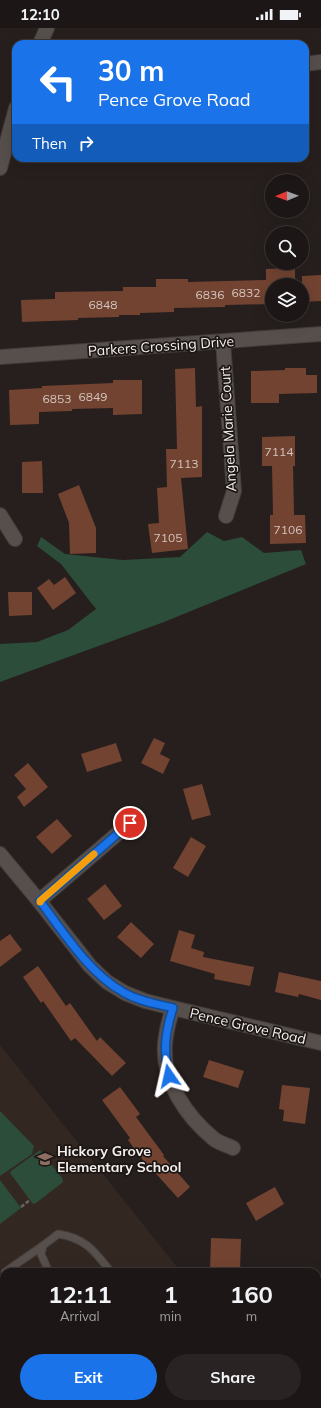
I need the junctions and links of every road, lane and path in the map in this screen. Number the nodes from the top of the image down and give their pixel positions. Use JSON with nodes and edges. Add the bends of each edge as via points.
{"nodes":[{"id":1,"x":47,"y":28,"type":"edge"},
{"id":2,"x":42,"y":40,"type":"edge"},
{"id":3,"x":321,"y":62,"type":"edge"},
{"id":4,"x":309,"y":64,"type":"edge"},
{"id":5,"x":12,"y":123,"type":"edge"},
{"id":6,"x":0,"y":168,"type":"edge"},
{"id":7,"x":321,"y":334,"type":"edge"},
{"id":8,"x":223,"y":342,"type":"junction"},
{"id":9,"x":0,"y":357,"type":"edge"},
{"id":10,"x":0,"y":515,"type":"edge"},
{"id":11,"x":226,"y":516,"type":"dead end"},
{"id":12,"x":15,"y":539,"type":"dead end"},
{"id":13,"x":130,"y":823,"type":"dead end"},
{"id":14,"x":0,"y":854,"type":"edge"},
{"id":15,"x":40,"y":901,"type":"junction"},
{"id":16,"x":173,"y":1008,"type":"junction"},
{"id":17,"x":321,"y":1043,"type":"edge"},
{"id":18,"x":233,"y":1148,"type":"dead end"},
{"id":19,"x":30,"y":1200,"type":"dead end"},
{"id":20,"x":21,"y":1207,"type":"dead end"},
{"id":21,"x":44,"y":1246,"type":"junction"},
{"id":22,"x":10,"y":1268,"type":"edge"},
{"id":23,"x":47,"y":1268,"type":"edge"},
{"id":24,"x":108,"y":1268,"type":"edge"}],
"edges":[{"from":1,"to":2,"type":"street"},
{"from":3,"to":4,"type":"street"},
{"from":5,"to":6,"type":"street"},
{"from":7,"to":8,"type":"street","name":"Parkers Crossing Drive"},
{"from":8,"to":9,"type":"street","name":"Parkers Crossing Drive"},
{"from":8,"to":11,"type":"street","name":"Angela Marie Court","via":[[234,491]]},
{"from":10,"to":12,"type":"street"},
{"from":13,"to":15,"type":"street"},
{"from":14,"to":15,"type":"street","name":"Pence Grove Road"},
{"from":15,"to":16,"type":"street","name":"Pence Grove Road","via":[[90,966],[107,982],[124,993]]},
{"from":16,"to":17,"type":"street","name":"Pence Grove Road"},
{"from":16,"to":18,"type":"street","via":[[167,1028],[165,1061],[174,1091],[201,1127],[215,1140]]},
{"from":19,"to":20,"type":"path"},
{"from":21,"to":22,"type":"lane"},
{"from":21,"to":23,"type":"lane","via":[[41,1254]]},
{"from":21,"to":24,"type":"lane","via":[[58,1234],[80,1240],[92,1248]]}]}
